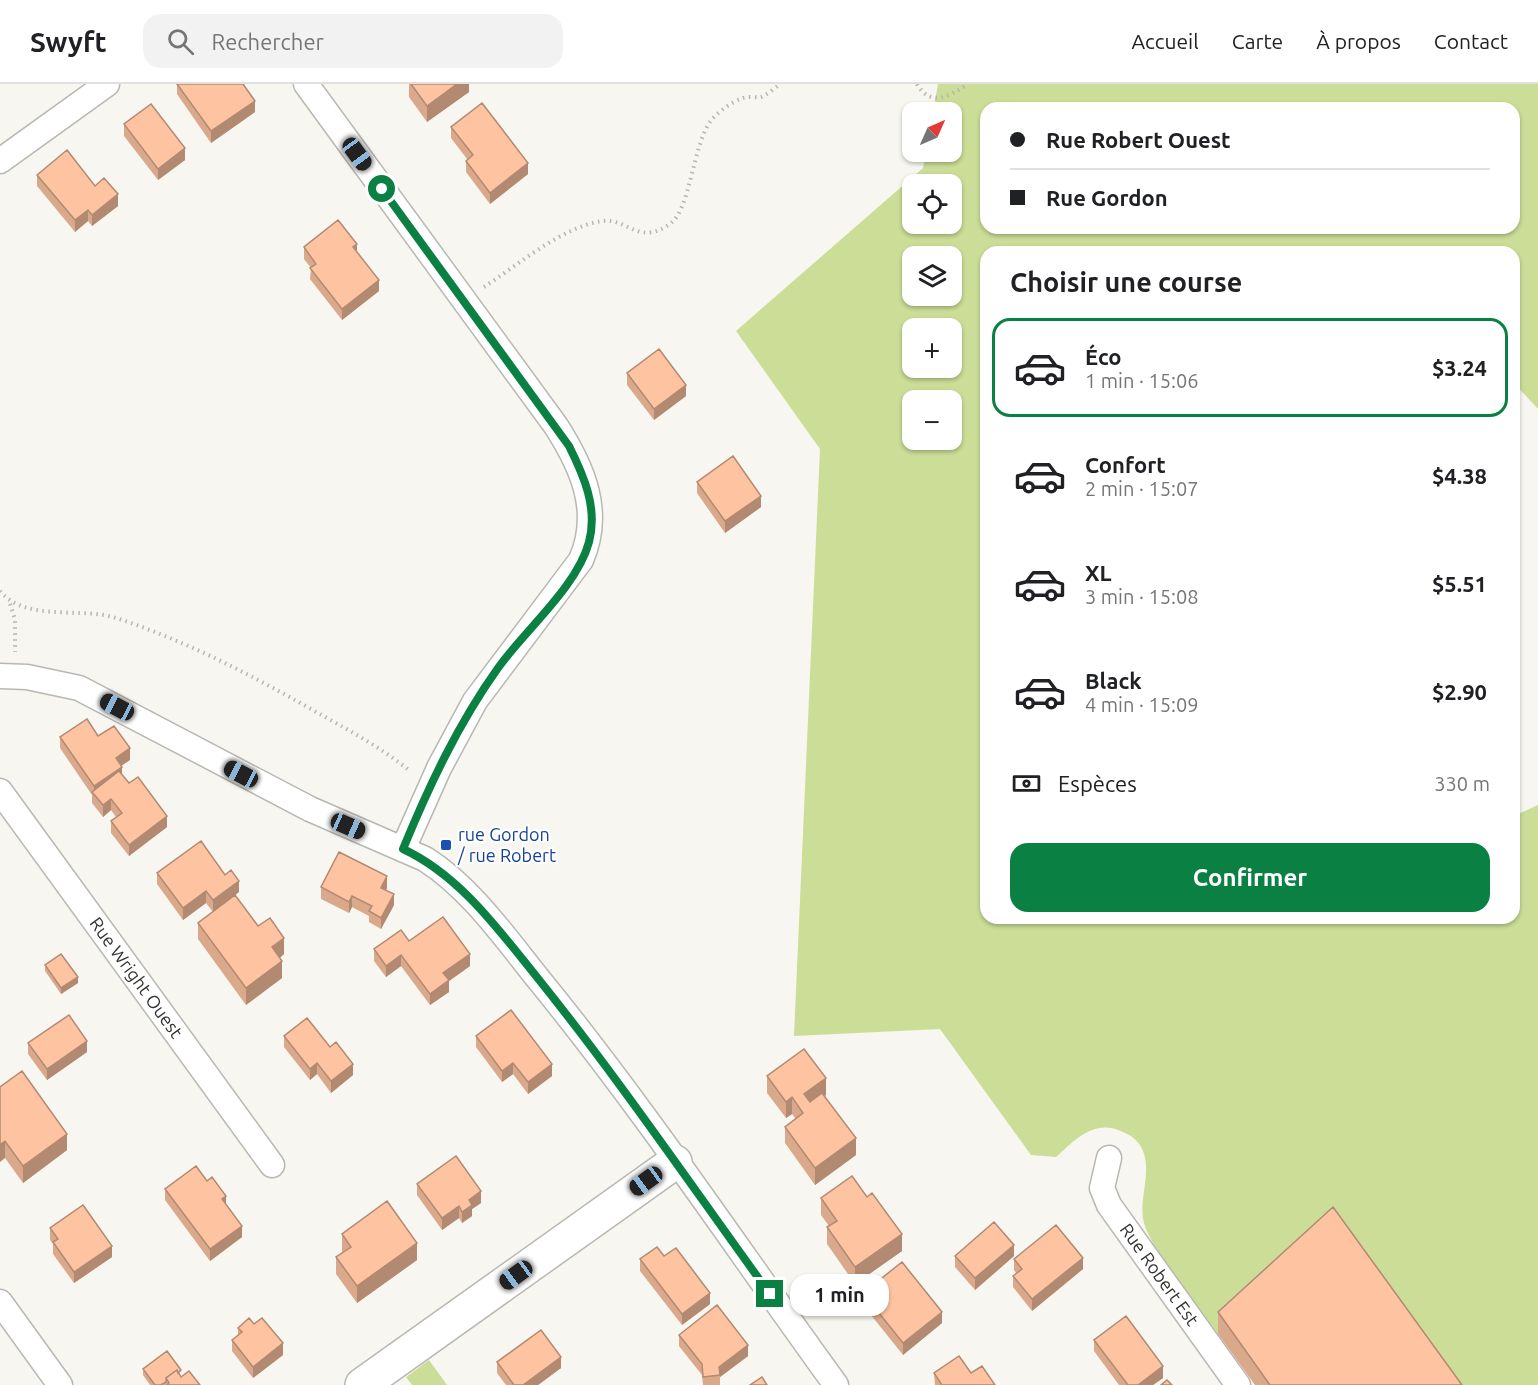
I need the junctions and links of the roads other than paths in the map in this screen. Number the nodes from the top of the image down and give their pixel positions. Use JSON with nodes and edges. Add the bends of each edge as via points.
{"nodes":[{"id":1,"x":107,"y":84,"type":"edge"},
{"id":2,"x":306,"y":84,"type":"edge"},
{"id":3,"x":0,"y":161,"type":"edge"},
{"id":4,"x":4,"y":675,"type":"edge"},
{"id":5,"x":0,"y":791,"type":"edge"},
{"id":6,"x":403,"y":849,"type":"junction"},
{"id":7,"x":1108,"y":1158,"type":"dead end"},
{"id":8,"x":675,"y":1162,"type":"junction"},
{"id":9,"x":272,"y":1165,"type":"dead end"},
{"id":10,"x":0,"y":1302,"type":"edge"},
{"id":11,"x":60,"y":1385,"type":"edge"},
{"id":12,"x":362,"y":1385,"type":"edge"},
{"id":13,"x":836,"y":1385,"type":"edge"},
{"id":14,"x":1238,"y":1385,"type":"edge"}],
"edges":[{"from":1,"to":3,"type":"street"},
{"from":2,"to":6,"type":"street","via":[[569,446],[587,484],[592,524],[589,543],[572,576],[490,680],[461,724]]},
{"from":4,"to":6,"type":"street","via":[[79,688],[292,800]]},
{"from":5,"to":9,"type":"street","name":"Rue Wright Ouest"},
{"from":6,"to":8,"type":"street","via":[[442,871],[499,932],[582,1034]]},
{"from":7,"to":14,"type":"street","name":"Rue Robert Est","via":[[1102,1188],[1109,1205]]},
{"from":8,"to":12,"type":"street"},
{"from":8,"to":13,"type":"street"},
{"from":10,"to":11,"type":"street"}]}
